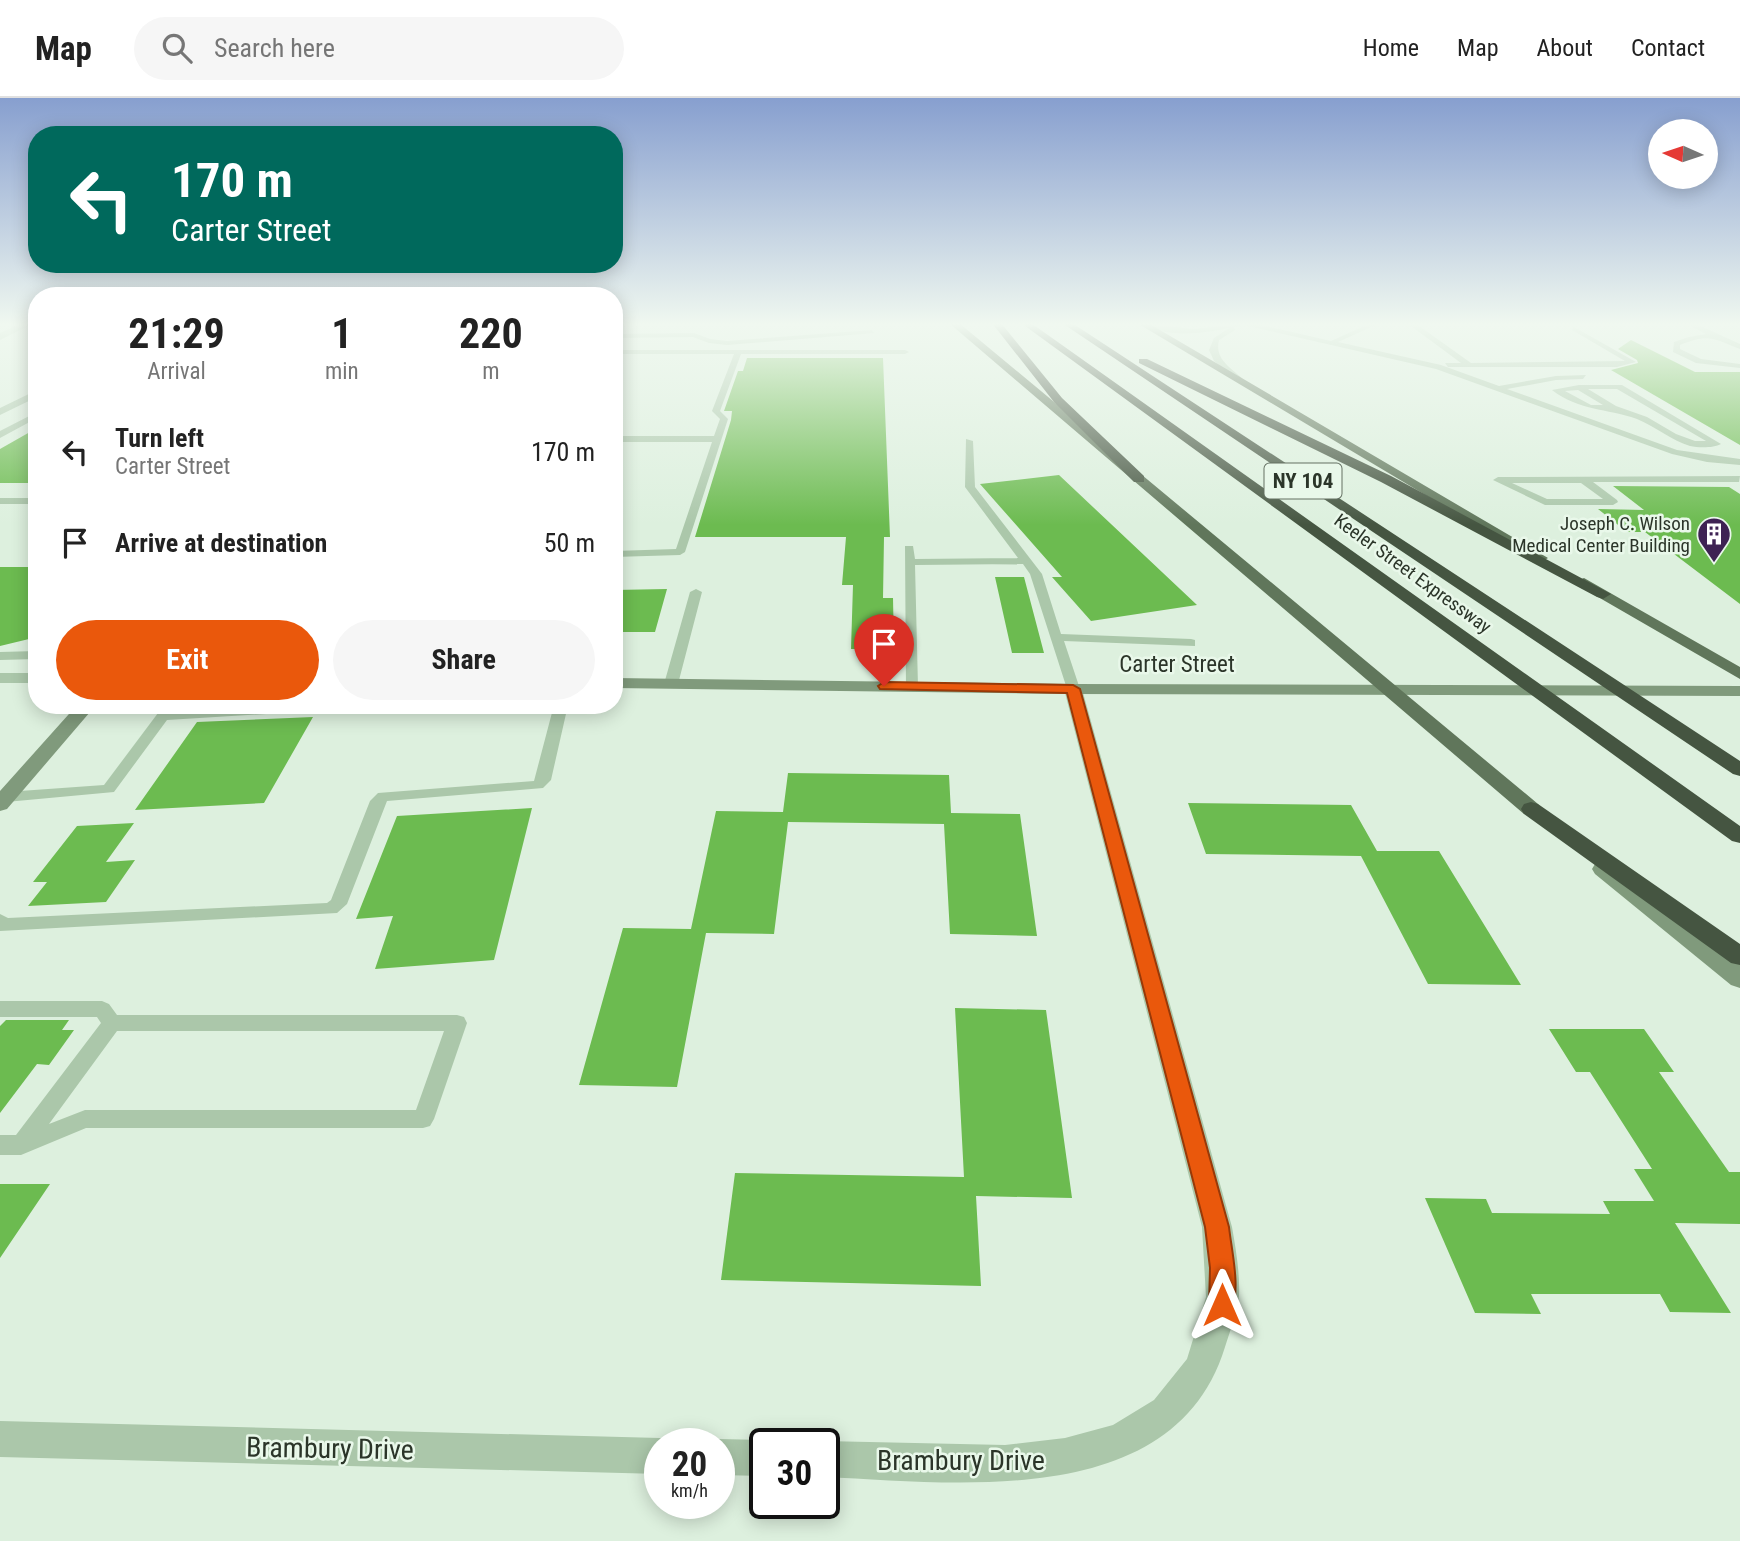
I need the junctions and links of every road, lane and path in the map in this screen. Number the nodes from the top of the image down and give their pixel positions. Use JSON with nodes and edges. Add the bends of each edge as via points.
{"nodes":[{"id":1,"x":724,"y":390,"type":"edge"},
{"id":2,"x":1033,"y":390,"type":"edge"},
{"id":3,"x":1050,"y":390,"type":"edge"},
{"id":4,"x":1119,"y":390,"type":"edge"},
{"id":5,"x":1167,"y":390,"type":"edge"},
{"id":6,"x":1203,"y":390,"type":"edge"},
{"id":7,"x":1255,"y":390,"type":"edge"},
{"id":8,"x":1505,"y":390,"type":"edge"},
{"id":9,"x":1556,"y":390,"type":"edge"},
{"id":10,"x":1585,"y":390,"type":"edge"},
{"id":11,"x":1625,"y":390,"type":"edge"},
{"id":12,"x":28,"y":398,"type":"edge"},
{"id":13,"x":1614,"y":408,"type":"junction"},
{"id":14,"x":0,"y":412,"type":"edge"},
{"id":15,"x":28,"y":419,"type":"edge"},
{"id":16,"x":1647,"y":421,"type":"junction"},
{"id":17,"x":1677,"y":421,"type":"junction"},
{"id":18,"x":1596,"y":423,"type":"junction"},
{"id":19,"x":0,"y":435,"type":"edge"},
{"id":20,"x":623,"y":439,"type":"edge"},
{"id":21,"x":718,"y":439,"type":"junction"},
{"id":22,"x":969,"y":441,"type":"dead end"},
{"id":23,"x":1720,"y":461,"type":"junction"},
{"id":24,"x":1740,"y":462,"type":"edge"},
{"id":25,"x":1139,"y":479,"type":"junction"},
{"id":26,"x":1739,"y":479,"type":"edge"},
{"id":27,"x":1584,"y":480,"type":"junction"},
{"id":28,"x":0,"y":501,"type":"edge"},
{"id":29,"x":28,"y":501,"type":"edge"},
{"id":30,"x":623,"y":554,"type":"edge"},
{"id":31,"x":1026,"y":561,"type":"junction"},
{"id":32,"x":696,"y":592,"type":"dead end"},
{"id":33,"x":1603,"y":594,"type":"junction"},
{"id":34,"x":1056,"y":637,"type":"junction"},
{"id":35,"x":1191,"y":643,"type":"dead end"},
{"id":36,"x":28,"y":655,"type":"edge"},
{"id":37,"x":0,"y":656,"type":"edge"},
{"id":38,"x":1740,"y":674,"type":"edge"},
{"id":39,"x":0,"y":678,"type":"edge"},
{"id":40,"x":28,"y":678,"type":"edge"},
{"id":41,"x":623,"y":683,"type":"edge"},
{"id":42,"x":671,"y":684,"type":"junction"},
{"id":43,"x":911,"y":687,"type":"junction"},
{"id":44,"x":1073,"y":689,"type":"junction"},
{"id":45,"x":1389,"y":689,"type":"junction"},
{"id":46,"x":1740,"y":691,"type":"edge"},
{"id":47,"x":79,"y":714,"type":"edge"},
{"id":48,"x":196,"y":714,"type":"edge"},
{"id":49,"x":559,"y":714,"type":"edge"},
{"id":50,"x":1740,"y":770,"type":"edge"},
{"id":51,"x":3,"y":801,"type":"edge"},
{"id":52,"x":1531,"y":809,"type":"junction"},
{"id":53,"x":1740,"y":836,"type":"edge"},
{"id":54,"x":0,"y":920,"type":"edge"},
{"id":55,"x":1740,"y":956,"type":"edge"},
{"id":56,"x":1740,"y":978,"type":"edge"},
{"id":57,"x":0,"y":1009,"type":"edge"},
{"id":58,"x":112,"y":1023,"type":"junction"},
{"id":59,"x":0,"y":1145,"type":"edge"},
{"id":60,"x":21,"y":1145,"type":"junction"},
{"id":61,"x":0,"y":1439,"type":"edge"},
{"id":62,"x":644,"y":1455,"type":"edge"},
{"id":63,"x":840,"y":1459,"type":"edge"}],
"edges":[{"from":1,"to":21,"type":"lane","via":[[716,411],[724,419]]},
{"from":2,"to":25,"type":"main road"},
{"from":3,"to":25,"type":"highway"},
{"from":4,"to":53,"type":"highway","name":"Keeler Street Expressway","number":"NY 104"},
{"from":5,"to":50,"type":"highway","name":"Keeler Street Expressway","number":"NY 104"},
{"from":6,"to":33,"type":"highway","via":[[1386,478]]},
{"from":7,"to":33,"type":"main road"},
{"from":8,"to":18,"type":"lane"},
{"from":9,"to":13,"type":"lane","via":[[1589,407]]},
{"from":10,"to":13,"type":"lane"},
{"from":11,"to":17,"type":"lane"},
{"from":12,"to":14,"type":"street"},
{"from":13,"to":16,"type":"lane"},
{"from":15,"to":19,"type":"lane"},
{"from":16,"to":17,"type":"lane"},
{"from":16,"to":17,"type":"lane","via":[[1695,444],[1717,444]]},
{"from":16,"to":18,"type":"lane"},
{"from":18,"to":23,"type":"lane","via":[[1682,454]]},
{"from":20,"to":21,"type":"lane"},
{"from":21,"to":30,"type":"lane","via":[[680,552]]},
{"from":22,"to":31,"type":"lane","via":[[970,487]]},
{"from":23,"to":24,"type":"lane"},
{"from":23,"to":26,"type":"lane"},
{"from":25,"to":45,"type":"main road"},
{"from":26,"to":27,"type":"lane"},
{"from":27,"to":27,"type":"lane","via":[[1613,502],[1545,502],[1499,480]]},
{"from":28,"to":29,"type":"lane"},
{"from":31,"to":34,"type":"lane","via":[[1036,574]]},
{"from":31,"to":43,"type":"lane","via":[[909,555]]},
{"from":32,"to":42,"type":"lane"},
{"from":33,"to":38,"type":"main road"},
{"from":34,"to":35,"type":"lane"},
{"from":34,"to":44,"type":"lane"},
{"from":36,"to":37,"type":"lane"},
{"from":39,"to":40,"type":"street"},
{"from":41,"to":42,"type":"main road","name":"Carter Street"},
{"from":42,"to":43,"type":"main road","name":"Carter Street"},
{"from":43,"to":44,"type":"main road","name":"Carter Street"},
{"from":44,"to":45,"type":"main road","name":"Carter Street"},
{"from":44,"to":63,"type":"street","name":"Brambury Drive","via":[[1217,1227],[1222,1305],[1214,1343],[1183,1396],[1133,1437],[1060,1459],[1016,1464]]},
{"from":45,"to":46,"type":"main road","name":"Carter Street"},
{"from":45,"to":52,"type":"main road"},
{"from":47,"to":51,"type":"main road"},
{"from":48,"to":51,"type":"lane","via":[[163,716],[109,789]]},
{"from":49,"to":54,"type":"lane","via":[[538,785],[383,796],[338,904],[331,909],[2,925]]},
{"from":52,"to":55,"type":"highway"},
{"from":52,"to":56,"type":"main road"},
{"from":57,"to":58,"type":"lane","via":[[102,1009]]},
{"from":58,"to":60,"type":"lane"},
{"from":58,"to":60,"type":"lane","via":[[457,1023],[423,1119],[85,1119]]},
{"from":59,"to":60,"type":"lane"},
{"from":61,"to":62,"type":"street","name":"Brambury Drive"}]}
